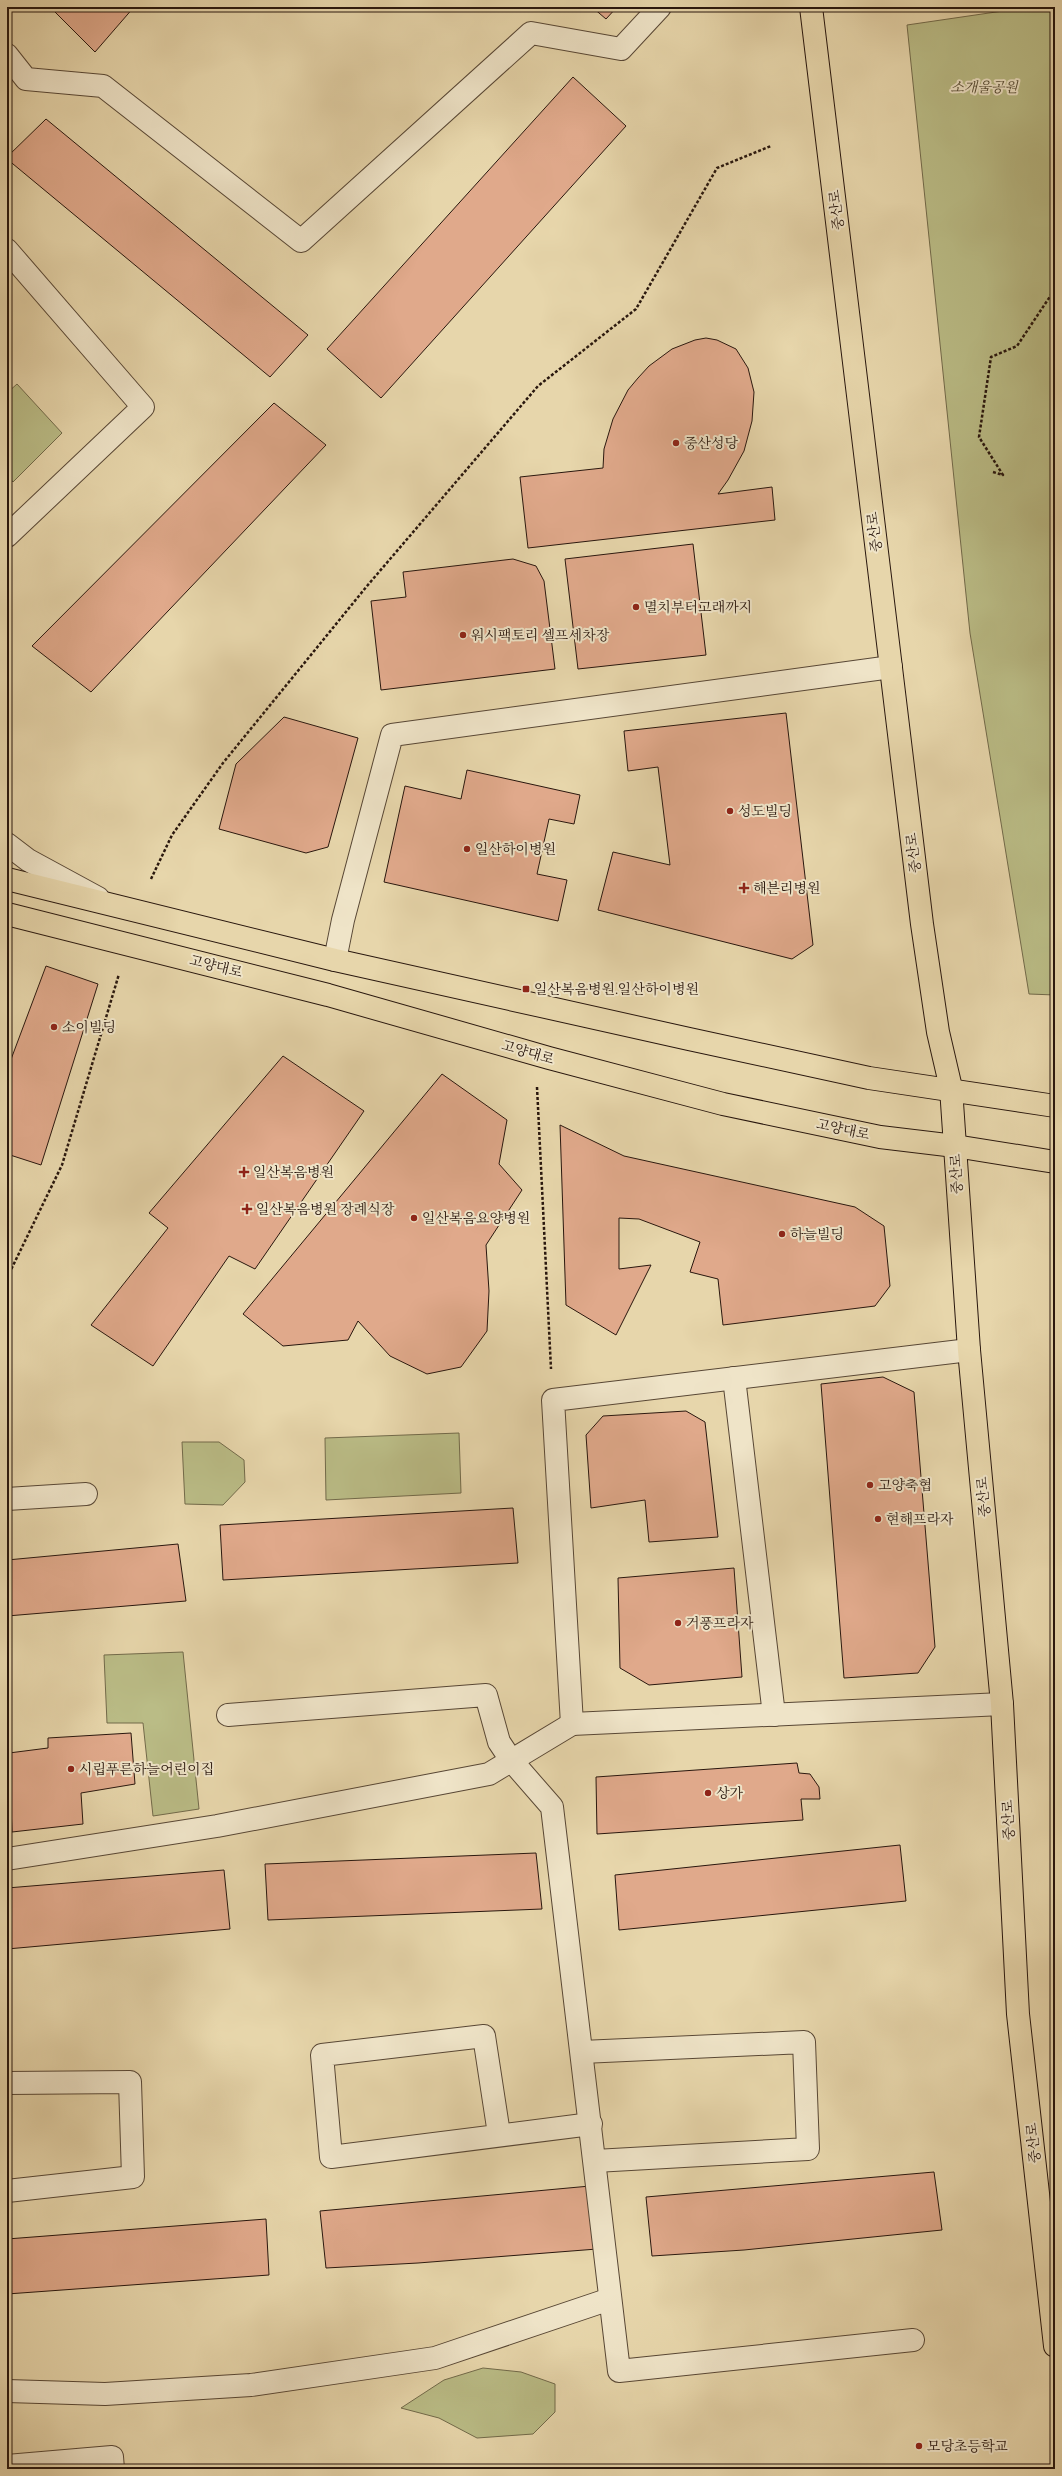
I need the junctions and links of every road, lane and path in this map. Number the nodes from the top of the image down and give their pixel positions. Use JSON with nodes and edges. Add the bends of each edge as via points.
{"nodes":[{"id":1,"x":660,"y":7,"type":"edge"},
{"id":2,"x":811,"y":7,"type":"edge"},
{"id":3,"x":7,"y":55,"type":"edge"},
{"id":4,"x":771,"y":146,"type":"dead end"},
{"id":5,"x":7,"y":250,"type":"edge"},
{"id":6,"x":1055,"y":289,"type":"edge"},
{"id":7,"x":993,"y":472,"type":"dead end"},
{"id":8,"x":7,"y":536,"type":"edge"},
{"id":9,"x":891,"y":667,"type":"junction"},
{"id":10,"x":7,"y":844,"type":"edge"},
{"id":11,"x":7,"y":879,"type":"edge"},
{"id":12,"x":151,"y":879,"type":"dead end"},
{"id":13,"x":113,"y":906,"type":"junction"},
{"id":14,"x":8,"y":919,"type":"edge"},
{"id":15,"x":335,"y":960,"type":"junction"},
{"id":16,"x":121,"y":968,"type":"dead end"},
{"id":17,"x":537,"y":1085,"type":"dead end"},
{"id":18,"x":951,"y":1088,"type":"junction"},
{"id":19,"x":1055,"y":1106,"type":"edge"},
{"id":20,"x":955,"y":1146,"type":"junction"},
{"id":21,"x":1055,"y":1162,"type":"edge"},
{"id":22,"x":7,"y":1278,"type":"edge"},
{"id":23,"x":969,"y":1350,"type":"junction"},
{"id":24,"x":734,"y":1378,"type":"junction"},
{"id":25,"x":553,"y":1400,"type":"junction"},
{"id":26,"x":86,"y":1494,"type":"dead end"},
{"id":27,"x":7,"y":1499,"type":"edge"},
{"id":28,"x":1002,"y":1704,"type":"junction"},
{"id":29,"x":228,"y":1715,"type":"dead end"},
{"id":30,"x":774,"y":1715,"type":"junction"},
{"id":31,"x":572,"y":1724,"type":"junction"},
{"id":32,"x":511,"y":1760,"type":"junction"},
{"id":33,"x":7,"y":1859,"type":"edge"},
{"id":34,"x":582,"y":2052,"type":"junction"},
{"id":35,"x":7,"y":2083,"type":"edge"},
{"id":36,"x":590,"y":2124,"type":"junction"},
{"id":37,"x":499,"y":2134,"type":"junction"},
{"id":38,"x":595,"y":2161,"type":"junction"},
{"id":39,"x":7,"y":2191,"type":"edge"},
{"id":40,"x":610,"y":2299,"type":"junction"},
{"id":41,"x":912,"y":2340,"type":"dead end"},
{"id":42,"x":1055,"y":2346,"type":"edge"},
{"id":43,"x":7,"y":2391,"type":"edge"},
{"id":44,"x":7,"y":2466,"type":"edge"},
{"id":45,"x":113,"y":2469,"type":"edge"}],
"edges":[{"from":1,"to":3,"type":"street","via":[[621,49],[531,33],[301,241],[103,86],[26,78]]},
{"from":2,"to":9,"type":"main road","name":"중산로"},
{"from":4,"to":12,"type":"path","via":[[717,168],[636,309],[538,386],[367,586],[223,763],[172,835]]},
{"from":5,"to":8,"type":"street","via":[[143,408]]},
{"from":6,"to":7,"type":"path","via":[[1017,346],[991,357],[979,437],[1003,475]]},
{"from":9,"to":15,"type":"street","via":[[392,734],[343,920]]},
{"from":9,"to":18,"type":"main road","name":"중산로","via":[[923,932],[938,1032]]},
{"from":10,"to":13,"type":"street","via":[[28,860]]},
{"from":11,"to":13,"type":"main road"},
{"from":13,"to":15,"type":"main road"},
{"from":14,"to":20,"type":"main road","name":"고양대로","via":[[328,994],[549,1058],[723,1104],[880,1137]]},
{"from":15,"to":18,"type":"main road","via":[[869,1078]]},
{"from":16,"to":22,"type":"path","via":[[62,1165]]},
{"from":17,"to":25,"type":"path"},
{"from":18,"to":19,"type":"main road"},
{"from":18,"to":20,"type":"main road","name":"중산로"},
{"from":20,"to":21,"type":"main road","name":"고양대로"},
{"from":20,"to":23,"type":"main road","name":"중산로"},
{"from":23,"to":24,"type":"street"},
{"from":23,"to":28,"type":"main road","name":"중산로"},
{"from":24,"to":25,"type":"street"},
{"from":24,"to":30,"type":"street"},
{"from":25,"to":31,"type":"street"},
{"from":26,"to":27,"type":"street"},
{"from":28,"to":30,"type":"street"},
{"from":28,"to":42,"type":"main road","name":"중산로","via":[[1018,2014]]},
{"from":29,"to":32,"type":"street","via":[[486,1695],[499,1742]]},
{"from":30,"to":31,"type":"street"},
{"from":31,"to":32,"type":"street"},
{"from":32,"to":33,"type":"street","via":[[489,1774],[217,1826]]},
{"from":32,"to":34,"type":"street","via":[[552,1807]]},
{"from":34,"to":36,"type":"street"},
{"from":34,"to":38,"type":"street","via":[[804,2042],[808,2149]]},
{"from":35,"to":39,"type":"street","via":[[130,2082],[133,2177]]},
{"from":36,"to":37,"type":"street"},
{"from":36,"to":38,"type":"street"},
{"from":37,"to":37,"type":"street","via":[[330,2157],[322,2054],[484,2036]]},
{"from":38,"to":40,"type":"street"},
{"from":40,"to":41,"type":"street","via":[[619,2371]]},
{"from":40,"to":43,"type":"street","via":[[428,2360],[251,2385],[104,2394]]},
{"from":44,"to":45,"type":"street","via":[[112,2457]]}]}
